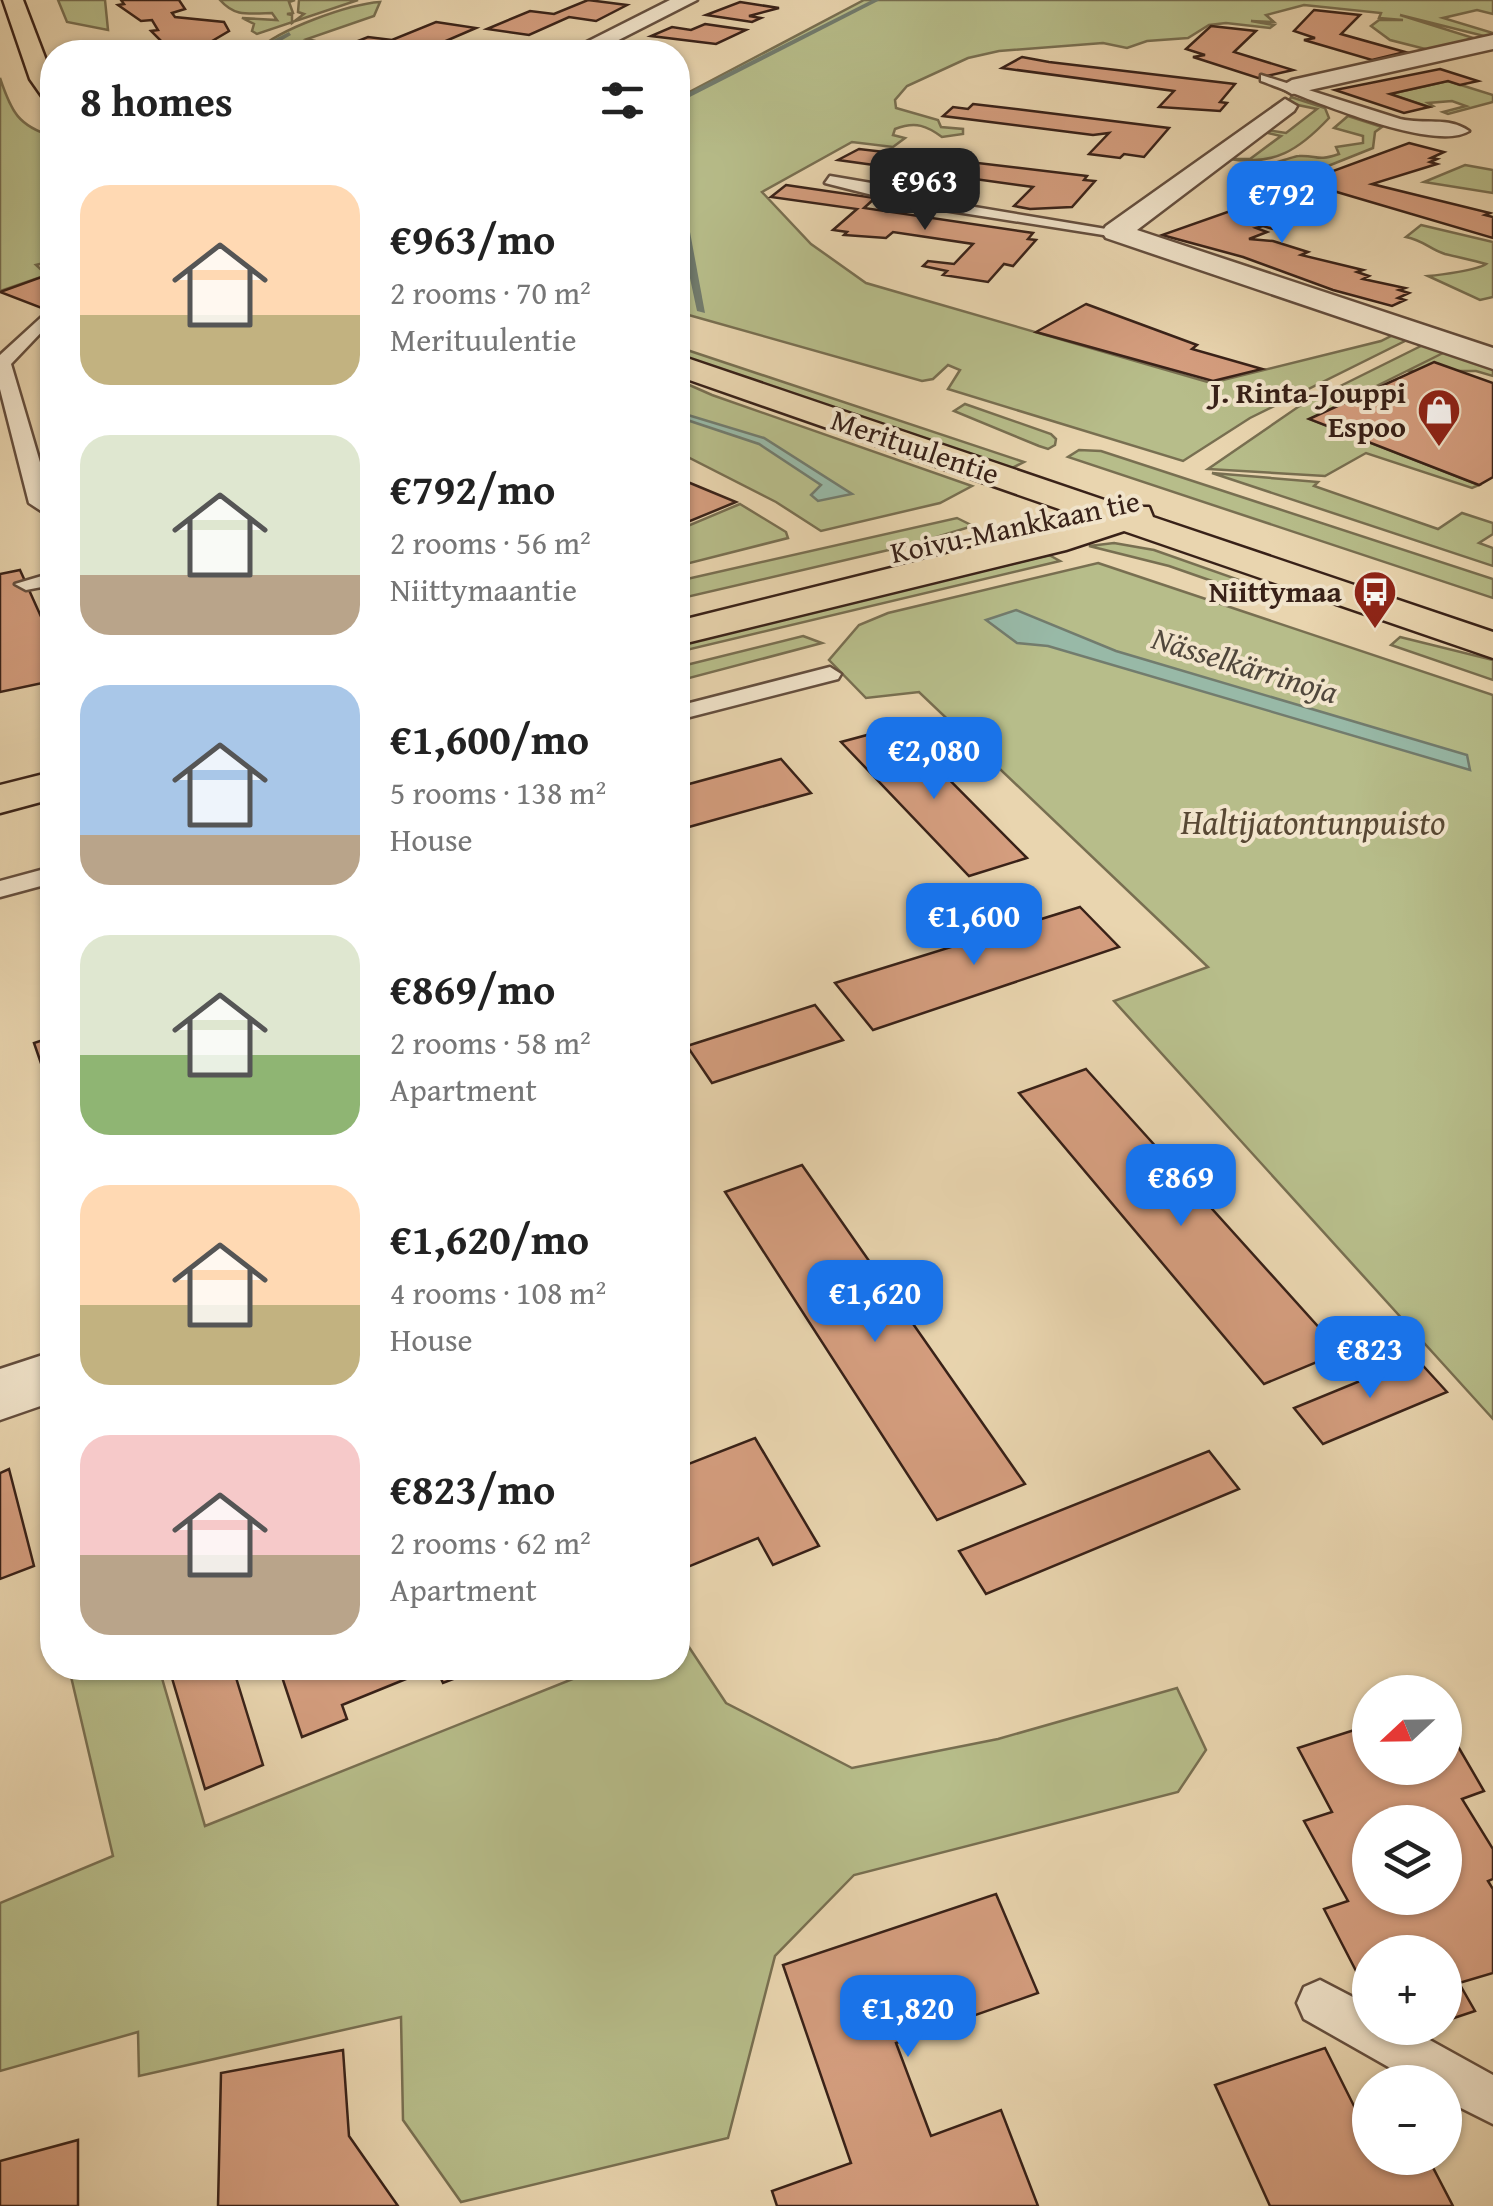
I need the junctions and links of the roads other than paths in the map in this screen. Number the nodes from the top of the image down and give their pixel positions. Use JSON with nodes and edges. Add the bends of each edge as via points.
{"nodes":[{"id":1,"x":13,"y":0,"type":"edge"},
{"id":2,"x":687,"y":0,"type":"edge"},
{"id":3,"x":603,"y":40,"type":"edge"},
{"id":4,"x":1493,"y":42,"type":"edge"},
{"id":5,"x":40,"y":74,"type":"edge"},
{"id":6,"x":1265,"y":78,"type":"dead end"},
{"id":7,"x":1288,"y":96,"type":"junction"},
{"id":8,"x":1420,"y":128,"type":"dead end"},
{"id":9,"x":830,"y":180,"type":"dead end"},
{"id":10,"x":1116,"y":232,"type":"junction"},
{"id":11,"x":40,"y":324,"type":"edge"},
{"id":12,"x":690,"y":344,"type":"edge"},
{"id":13,"x":1493,"y":359,"type":"edge"},
{"id":14,"x":2,"y":364,"type":"edge"},
{"id":15,"x":690,"y":369,"type":"edge"},
{"id":16,"x":40,"y":504,"type":"edge"},
{"id":17,"x":1088,"y":507,"type":"junction"},
{"id":18,"x":1143,"y":508,"type":"junction"},
{"id":19,"x":40,"y":581,"type":"edge"},
{"id":20,"x":26,"y":584,"type":"dead end"},
{"id":21,"x":690,"y":602,"type":"edge"},
{"id":22,"x":1493,"y":609,"type":"edge"},
{"id":23,"x":690,"y":631,"type":"edge"},
{"id":24,"x":1493,"y":646,"type":"edge"},
{"id":25,"x":830,"y":674,"type":"dead end"},
{"id":26,"x":690,"y":711,"type":"edge"},
{"id":27,"x":40,"y":757,"type":"edge"},
{"id":28,"x":0,"y":766,"type":"edge"},
{"id":29,"x":40,"y":789,"type":"edge"},
{"id":30,"x":0,"y":799,"type":"edge"},
{"id":31,"x":40,"y":878,"type":"edge"},
{"id":32,"x":0,"y":889,"type":"edge"},
{"id":33,"x":40,"y":1381,"type":"edge"},
{"id":34,"x":0,"y":1395,"type":"edge"},
{"id":35,"x":1320,"y":2003,"type":"dead end"},
{"id":36,"x":1493,"y":2100,"type":"edge"}],
"edges":[{"from":1,"to":5,"type":"main road"},
{"from":2,"to":3,"type":"street"},
{"from":4,"to":7,"type":"street"},
{"from":6,"to":7,"type":"lane"},
{"from":7,"to":8,"type":"lane"},
{"from":7,"to":10,"type":"street"},
{"from":9,"to":10,"type":"lane","via":[[912,201]]},
{"from":10,"to":13,"type":"street"},
{"from":11,"to":14,"type":"lane"},
{"from":12,"to":18,"type":"main road","name":"Merituulentie"},
{"from":14,"to":16,"type":"lane"},
{"from":15,"to":17,"type":"main road","name":"Merituulentie"},
{"from":17,"to":18,"type":"main road","name":"Merituulentie"},
{"from":17,"to":21,"type":"main road","name":"Koivu-Mankkaan tie"},
{"from":18,"to":22,"type":"main road","name":"Merituulentie"},
{"from":18,"to":23,"type":"main road","name":"Koivu-Mankkaan tie"},
{"from":18,"to":24,"type":"main road","name":"Merituulentie"},
{"from":19,"to":20,"type":"lane"},
{"from":25,"to":26,"type":"lane"},
{"from":27,"to":28,"type":"main road"},
{"from":29,"to":30,"type":"main road"},
{"from":31,"to":32,"type":"lane"},
{"from":33,"to":34,"type":"street"},
{"from":35,"to":36,"type":"lane"}]}
